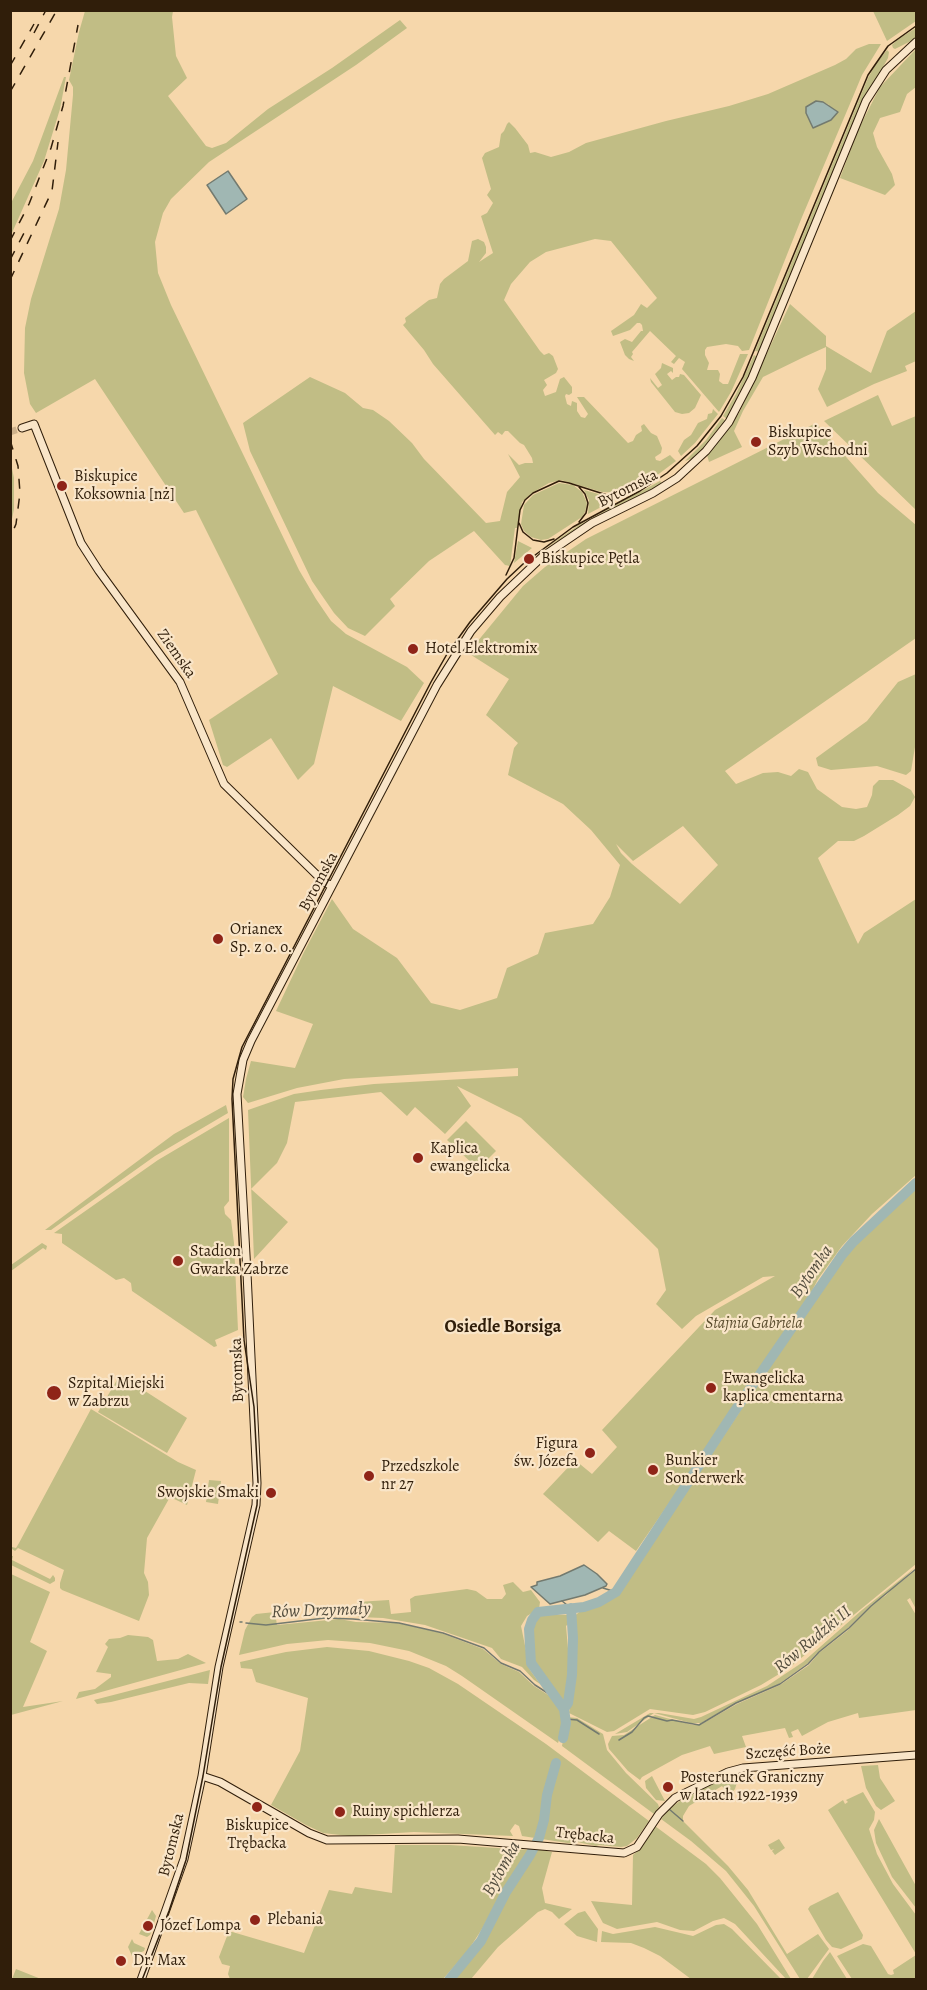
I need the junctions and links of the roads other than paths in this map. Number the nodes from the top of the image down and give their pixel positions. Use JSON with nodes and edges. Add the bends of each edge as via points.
{"nodes":[{"id":1,"x":916,"y":42,"type":"edge"},
{"id":2,"x":22,"y":428,"type":"dead end"},
{"id":3,"x":332,"y":886,"type":"junction"},
{"id":4,"x":916,"y":1755,"type":"edge"},
{"id":5,"x":202,"y":1776,"type":"junction"},
{"id":6,"x":669,"y":1803,"type":"joint"},
{"id":7,"x":141,"y":1980,"type":"edge"}],
"edges":[{"from":1,"to":3,"type":"street","name":"Bytomska","via":[[886,70],[866,101],[752,378],[729,422],[677,478],[556,546],[526,570],[486,612],[446,668]]},
{"from":2,"to":3,"type":"street","name":"Ziemska","via":[[34,424],[76,534],[180,682],[224,784]]},
{"from":3,"to":5,"type":"street","name":"Bytomska","via":[[251,1041],[239,1075],[237,1104],[257,1494],[219,1667]]},
{"from":4,"to":6,"type":"street","name":"Szczęść Boże","via":[[735,1770]]},
{"from":5,"to":6,"type":"street","name":"Trębacka","via":[[327,1840],[458,1839],[617,1853],[632,1851]]},
{"from":5,"to":7,"type":"street","name":"Bytomska","via":[[181,1870]]}]}
